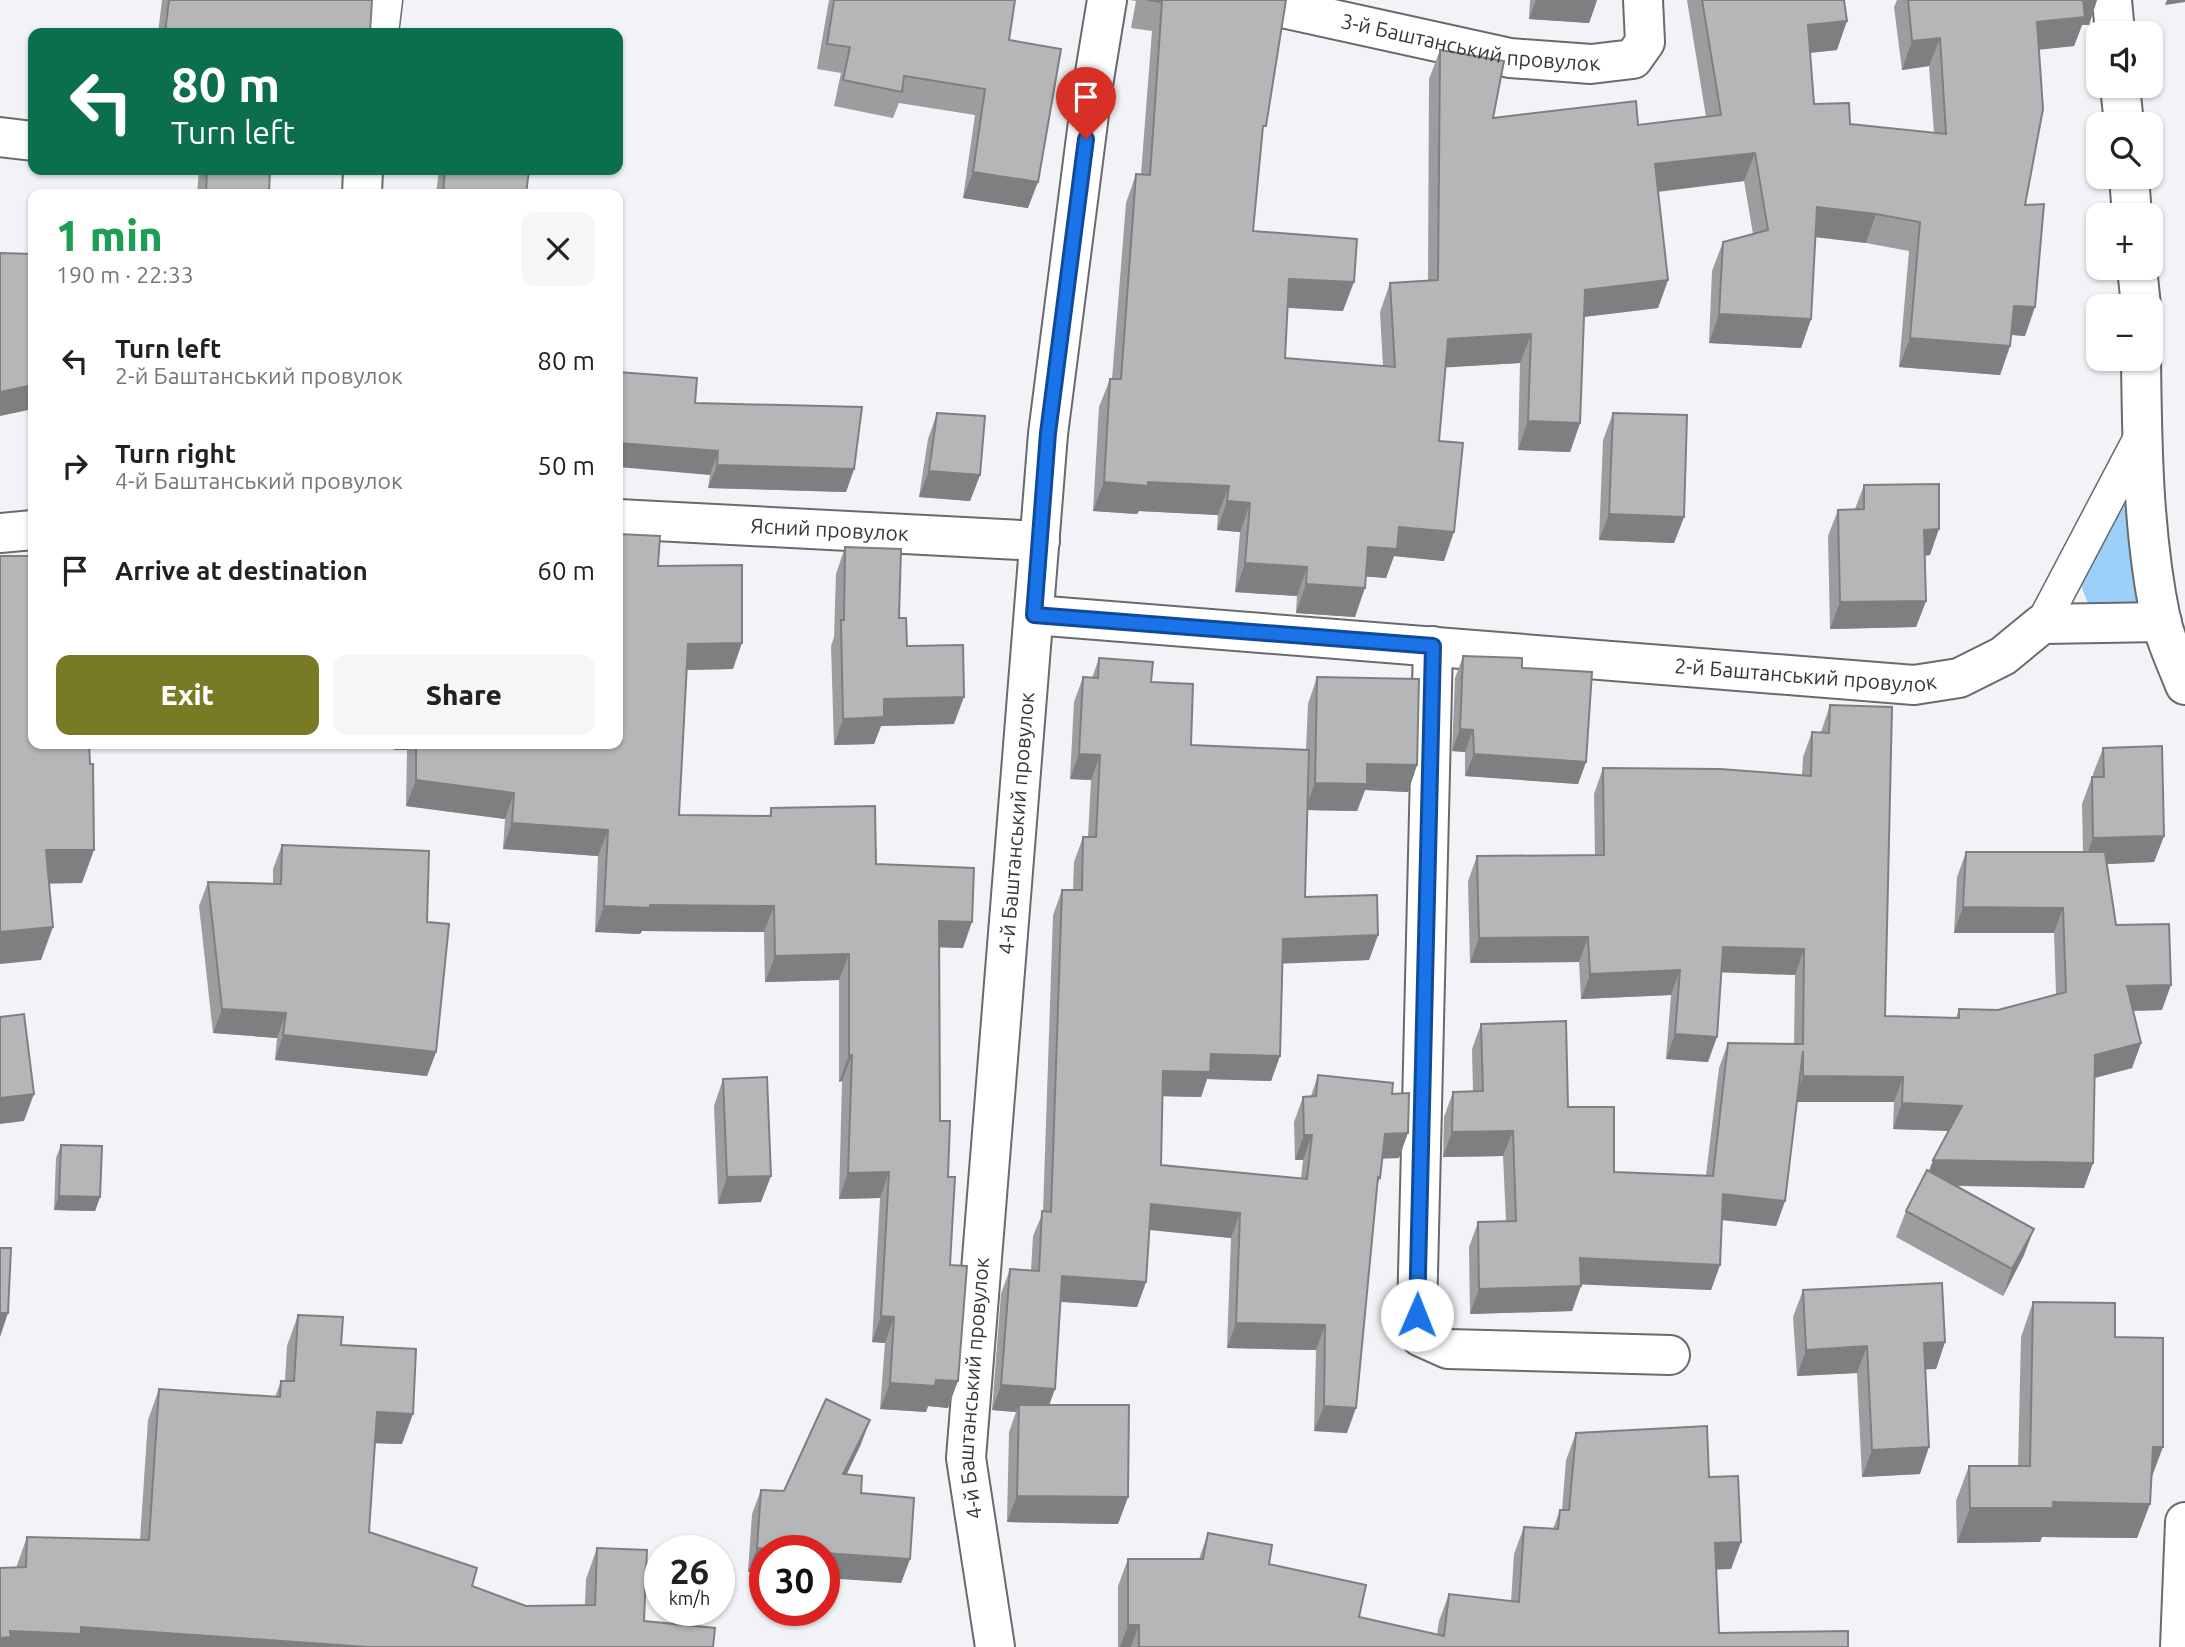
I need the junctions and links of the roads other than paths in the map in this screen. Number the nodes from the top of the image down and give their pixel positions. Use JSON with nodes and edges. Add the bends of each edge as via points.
{"nodes":[{"id":1,"x":386,"y":0,"type":"edge"},
{"id":2,"x":1107,"y":0,"type":"edge"},
{"id":3,"x":1246,"y":0,"type":"edge"},
{"id":4,"x":1643,"y":0,"type":"edge"},
{"id":5,"x":2112,"y":0,"type":"edge"},
{"id":6,"x":2114,"y":21,"type":"edge"},
{"id":7,"x":383,"y":28,"type":"edge"},
{"id":8,"x":0,"y":137,"type":"edge"},
{"id":9,"x":28,"y":140,"type":"edge"},
{"id":10,"x":2141,"y":371,"type":"edge"},
{"id":11,"x":2142,"y":434,"type":"junction"},
{"id":12,"x":623,"y":519,"type":"edge"},
{"id":13,"x":28,"y":530,"type":"edge"},
{"id":14,"x":0,"y":533,"type":"edge"},
{"id":15,"x":1040,"y":541,"type":"junction"},
{"id":16,"x":1034,"y":615,"type":"junction"},
{"id":17,"x":2162,"y":622,"type":"junction"},
{"id":18,"x":2042,"y":624,"type":"junction"},
{"id":19,"x":1433,"y":646,"type":"junction"},
{"id":20,"x":2185,"y":685,"type":"edge"},
{"id":21,"x":1670,"y":1355,"type":"dead end"},
{"id":22,"x":2185,"y":1522,"type":"edge"},
{"id":23,"x":995,"y":1647,"type":"edge"},
{"id":24,"x":2180,"y":1647,"type":"edge"}],
"edges":[{"from":1,"to":7,"type":"lane"},
{"from":2,"to":15,"type":"street","name":"4-й Баштанський провулок","via":[[1050,420]]},
{"from":3,"to":4,"type":"street","name":"3-й Баштанський провулок","via":[[1510,58],[1591,64],[1633,59],[1645,42]]},
{"from":5,"to":6,"type":"street"},
{"from":8,"to":9,"type":"street"},
{"from":10,"to":11,"type":"street"},
{"from":11,"to":17,"type":"street","via":[[2153,573]]},
{"from":11,"to":18,"type":"lane"},
{"from":12,"to":15,"type":"street","name":"Ясний провулок"},
{"from":13,"to":14,"type":"street"},
{"from":15,"to":16,"type":"street","name":"4-й Баштанський провулок"},
{"from":16,"to":19,"type":"street","name":"2-й Баштанський провулок"},
{"from":16,"to":23,"type":"street","name":"4-й Баштанський провулок","via":[[966,1458]]},
{"from":17,"to":18,"type":"street"},
{"from":17,"to":20,"type":"street"},
{"from":18,"to":19,"type":"street","name":"2-й Баштанський провулок","via":[[2003,656],[1959,678],[1914,685]]},
{"from":19,"to":21,"type":"street","via":[[1418,1301],[1421,1337],[1448,1349]]},
{"from":22,"to":24,"type":"street"}]}
